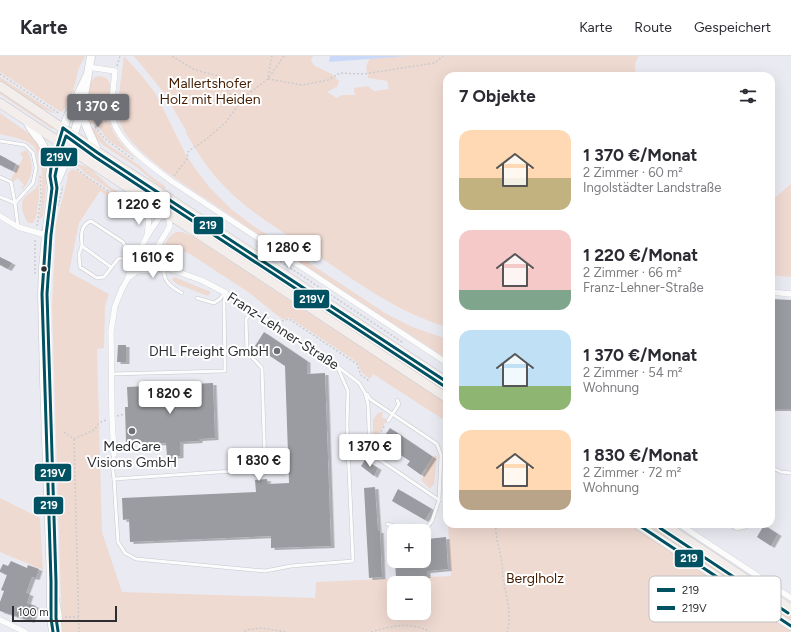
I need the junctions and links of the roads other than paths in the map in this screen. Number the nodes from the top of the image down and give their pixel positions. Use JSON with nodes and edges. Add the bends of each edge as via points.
{"nodes":[{"id":1,"x":91,"y":56,"type":"edge"},
{"id":2,"x":88,"y":67,"type":"junction"},
{"id":3,"x":86,"y":78,"type":"junction"},
{"id":4,"x":0,"y":86,"type":"edge"},
{"id":5,"x":0,"y":104,"type":"edge"},
{"id":6,"x":82,"y":108,"type":"junction"},
{"id":7,"x":27,"y":121,"type":"junction"},
{"id":8,"x":63,"y":128,"type":"junction"},
{"id":9,"x":73,"y":136,"type":"junction"},
{"id":10,"x":0,"y":141,"type":"edge"},
{"id":11,"x":58,"y":142,"type":"junction"},
{"id":12,"x":69,"y":150,"type":"junction"},
{"id":13,"x":98,"y":153,"type":"junction"},
{"id":14,"x":51,"y":168,"type":"junction"},
{"id":15,"x":0,"y":177,"type":"edge"},
{"id":16,"x":52,"y":188,"type":"junction"},
{"id":17,"x":137,"y":194,"type":"junction"},
{"id":18,"x":0,"y":197,"type":"edge"},
{"id":19,"x":176,"y":202,"type":"junction"},
{"id":20,"x":15,"y":203,"type":"junction"},
{"id":21,"x":168,"y":215,"type":"junction"},
{"id":22,"x":0,"y":216,"type":"edge"},
{"id":23,"x":18,"y":227,"type":"junction"},
{"id":24,"x":46,"y":234,"type":"junction"},
{"id":25,"x":147,"y":236,"type":"junction"},
{"id":26,"x":143,"y":245,"type":"junction"},
{"id":27,"x":82,"y":246,"type":"junction"},
{"id":28,"x":137,"y":257,"type":"junction"},
{"id":29,"x":150,"y":258,"type":"junction"},
{"id":30,"x":133,"y":264,"type":"junction"},
{"id":31,"x":111,"y":267,"type":"junction"},
{"id":32,"x":164,"y":267,"type":"junction"},
{"id":33,"x":140,"y":271,"type":"junction"},
{"id":34,"x":128,"y":278,"type":"junction"},
{"id":35,"x":775,"y":292,"type":"edge"},
{"id":36,"x":182,"y":293,"type":"dead end"},
{"id":37,"x":226,"y":293,"type":"junction"},
{"id":38,"x":791,"y":294,"type":"edge"},
{"id":39,"x":197,"y":298,"type":"dead end"},
{"id":40,"x":253,"y":310,"type":"junction"},
{"id":41,"x":443,"y":360,"type":"edge"},
{"id":42,"x":337,"y":366,"type":"junction"},
{"id":43,"x":111,"y":374,"type":"junction"},
{"id":44,"x":443,"y":379,"type":"edge"},
{"id":45,"x":366,"y":393,"type":"junction"},
{"id":46,"x":443,"y":395,"type":"edge"},
{"id":47,"x":397,"y":400,"type":"dead end"},
{"id":48,"x":393,"y":414,"type":"junction"},
{"id":49,"x":388,"y":421,"type":"road end"},
{"id":50,"x":114,"y":454,"type":"joint"},
{"id":51,"x":775,"y":469,"type":"edge"},
{"id":52,"x":791,"y":473,"type":"edge"},
{"id":53,"x":114,"y":479,"type":"junction"},
{"id":54,"x":439,"y":500,"type":"junction"},
{"id":55,"x":430,"y":524,"type":"edge"},
{"id":56,"x":643,"y":528,"type":"edge"},
{"id":57,"x":669,"y":528,"type":"edge"},
{"id":58,"x":685,"y":528,"type":"edge"},
{"id":59,"x":716,"y":576,"type":"edge"},
{"id":60,"x":741,"y":576,"type":"edge"},
{"id":61,"x":758,"y":576,"type":"edge"},
{"id":62,"x":781,"y":591,"type":"edge"},
{"id":63,"x":791,"y":598,"type":"edge"},
{"id":64,"x":781,"y":602,"type":"edge"},
{"id":65,"x":791,"y":609,"type":"edge"},
{"id":66,"x":781,"y":619,"type":"edge"},
{"id":67,"x":0,"y":620,"type":"edge"},
{"id":68,"x":791,"y":626,"type":"edge"},
{"id":69,"x":14,"y":630,"type":"edge"},
{"id":70,"x":25,"y":632,"type":"edge"},
{"id":71,"x":54,"y":632,"type":"edge"}],
"edges":[{"from":1,"to":2,"type":"main road"},
{"from":2,"to":3,"type":"main road"},
{"from":2,"to":41,"type":"street","via":[[115,71],[112,114],[114,121],[125,141],[142,159]]},
{"from":3,"to":6,"type":"main road"},
{"from":3,"to":8,"type":"main road"},
{"from":4,"to":8,"type":"main road"},
{"from":5,"to":7,"type":"main road"},
{"from":6,"to":9,"type":"main road"},
{"from":6,"to":13,"type":"main road","via":[[83,121]]},
{"from":7,"to":11,"type":"main road"},
{"from":7,"to":14,"type":"main road","via":[[46,151]]},
{"from":8,"to":9,"type":"main road"},
{"from":8,"to":11,"type":"main road"},
{"from":9,"to":12,"type":"main road"},
{"from":9,"to":13,"type":"main road"},
{"from":10,"to":20,"type":"lane","via":[[25,145],[33,152],[36,168],[33,183]]},
{"from":11,"to":12,"type":"main road"},
{"from":11,"to":14,"type":"main road"},
{"from":12,"to":16,"type":"main road"},
{"from":12,"to":17,"type":"main road"},
{"from":13,"to":19,"type":"main road"},
{"from":14,"to":16,"type":"main road"},
{"from":15,"to":20,"type":"lane","via":[[11,182]]},
{"from":16,"to":24,"type":"main road"},
{"from":17,"to":21,"type":"main road"},
{"from":17,"to":25,"type":"street","via":[[148,216]]},
{"from":18,"to":20,"type":"lane"},
{"from":19,"to":21,"type":"street","name":"Franz-Lehner-Straße"},
{"from":19,"to":44,"type":"main road"},
{"from":20,"to":23,"type":"lane"},
{"from":21,"to":25,"type":"street","name":"Franz-Lehner-Straße","via":[[159,218]]},
{"from":21,"to":29,"type":"street","name":"Franz-Lehner-Straße","via":[[170,226]]},
{"from":21,"to":46,"type":"main road"},
{"from":22,"to":23,"type":"street"},
{"from":23,"to":24,"type":"street"},
{"from":24,"to":71,"type":"main road","via":[[42,294],[48,514],[52,581],[58,617]]},
{"from":25,"to":26,"type":"street","name":"Franz-Lehner-Straße"},
{"from":26,"to":28,"type":"street","name":"Franz-Lehner-Straße"},
{"from":26,"to":29,"type":"street","name":"Franz-Lehner-Straße","via":[[145,253]]},
{"from":27,"to":28,"type":"lane","via":[[82,228],[91,221],[123,242],[128,252]]},
{"from":27,"to":31,"type":"lane"},
{"from":27,"to":31,"type":"lane","via":[[79,255],[80,267],[97,278],[104,277]]},
{"from":28,"to":30,"type":"street","name":"Franz-Lehner-Straße"},
{"from":29,"to":32,"type":"street","name":"Franz-Lehner-Straße"},
{"from":29,"to":33,"type":"street","name":"Franz-Lehner-Straße"},
{"from":30,"to":31,"type":"lane","via":[[122,258]]},
{"from":30,"to":33,"type":"street"},
{"from":30,"to":34,"type":"street","name":"Franz-Lehner-Straße"},
{"from":32,"to":33,"type":"street","name":"Franz-Lehner-Straße"},
{"from":32,"to":36,"type":"lane","via":[[163,273],[167,282]]},
{"from":32,"to":37,"type":"street","name":"Franz-Lehner-Straße","via":[[201,280]]},
{"from":33,"to":34,"type":"street","name":"Franz-Lehner-Straße"},
{"from":34,"to":43,"type":"street","name":"Franz-Lehner-Straße","via":[[115,306],[111,331]]},
{"from":35,"to":38,"type":"street"},
{"from":37,"to":39,"type":"lane","via":[[214,303]]},
{"from":37,"to":40,"type":"lane","name":"Franz-Lehner-Straße"},
{"from":37,"to":43,"type":"lane","via":[[225,371]]},
{"from":40,"to":42,"type":"lane","name":"Franz-Lehner-Straße"},
{"from":40,"to":53,"type":"lane","via":[[246,319],[247,352],[262,368],[265,469]]},
{"from":42,"to":45,"type":"lane","name":"Franz-Lehner-Straße","via":[[350,375]]},
{"from":42,"to":53,"type":"lane","via":[[348,391],[353,561],[291,566],[265,571],[136,559],[125,553],[118,542]]},
{"from":43,"to":50,"type":"street","name":"Franz-Lehner-Straße"},
{"from":45,"to":48,"type":"lane","name":"Franz-Lehner-Straße","via":[[370,399]]},
{"from":45,"to":54,"type":"lane","via":[[370,453]]},
{"from":47,"to":48,"type":"lane","via":[[399,404]]},
{"from":48,"to":49,"type":"lane"},
{"from":48,"to":54,"type":"lane","name":"Franz-Lehner-Straße","via":[[437,444],[441,455]]},
{"from":50,"to":53,"type":"lane"},
{"from":51,"to":52,"type":"lane"},
{"from":54,"to":55,"type":"lane","name":"Franz-Lehner-Straße"},
{"from":56,"to":59,"type":"main road"},
{"from":57,"to":60,"type":"main road"},
{"from":58,"to":61,"type":"street"},
{"from":62,"to":63,"type":"street"},
{"from":64,"to":65,"type":"main road"},
{"from":66,"to":68,"type":"main road"},
{"from":67,"to":69,"type":"street"},
{"from":69,"to":70,"type":"street"}]}
